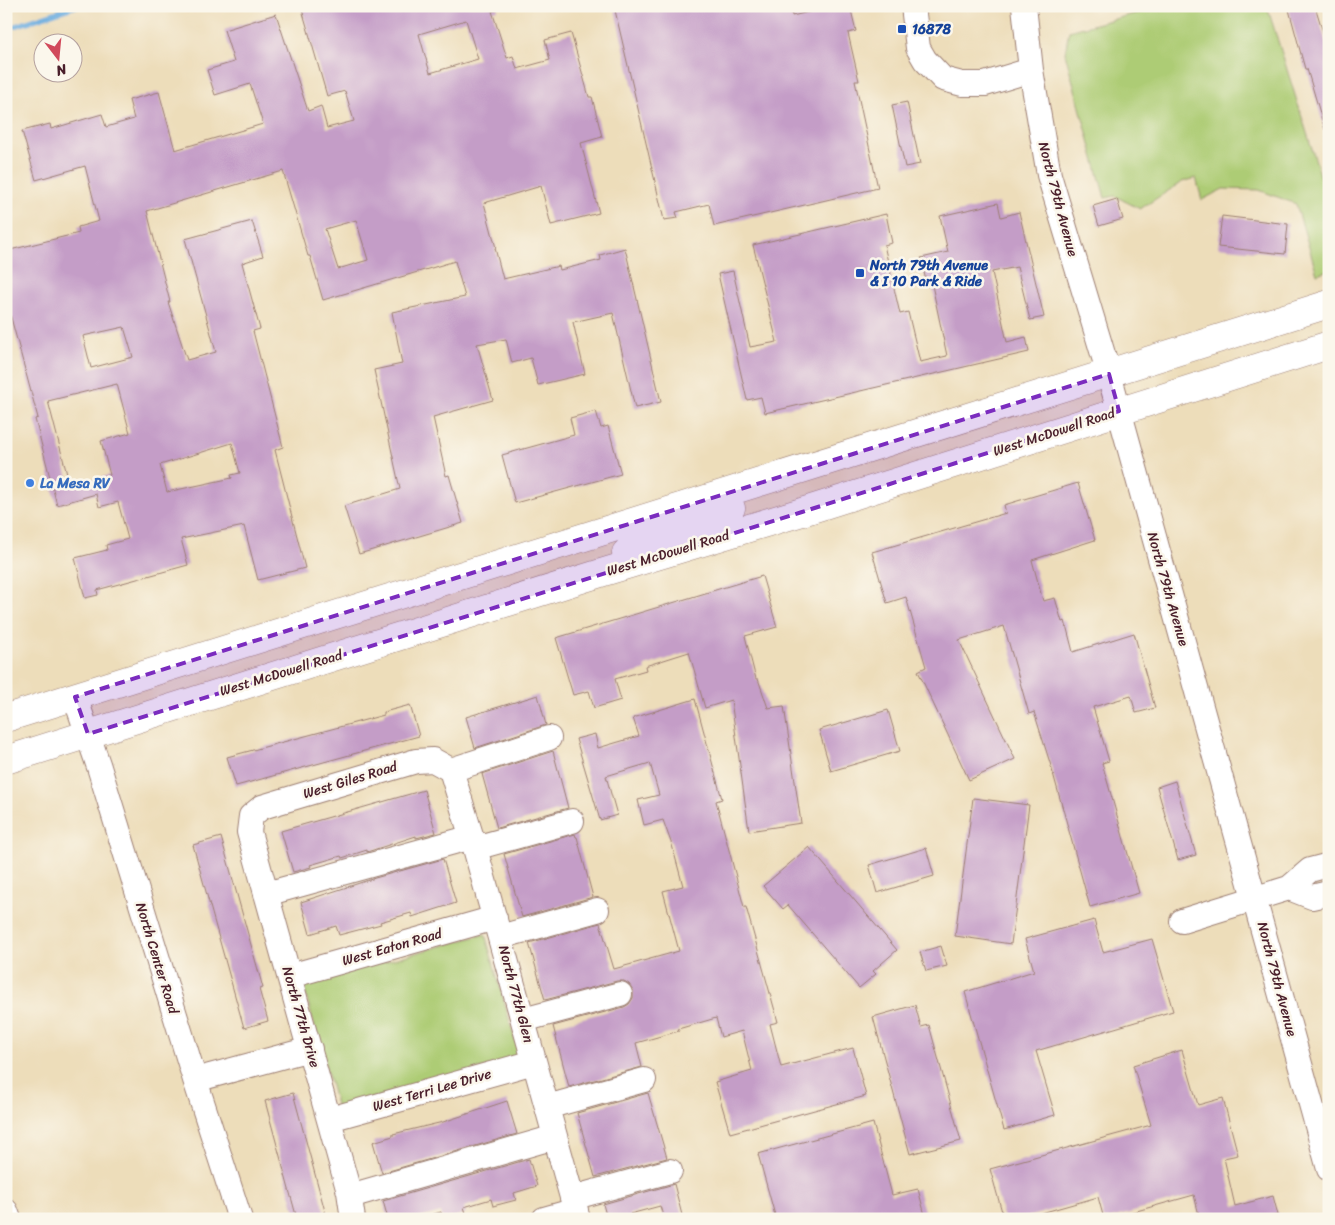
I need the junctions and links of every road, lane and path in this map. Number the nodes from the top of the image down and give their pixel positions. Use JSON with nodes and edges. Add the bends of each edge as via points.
{"nodes":[{"id":1,"x":913,"y":6,"type":"edge"},
{"id":2,"x":1024,"y":6,"type":"edge"},
{"id":3,"x":1031,"y":70,"type":"junction"},
{"id":4,"x":1329,"y":304,"type":"edge"},
{"id":5,"x":1329,"y":345,"type":"edge"},
{"id":6,"x":1109,"y":374,"type":"junction"},
{"id":7,"x":1119,"y":411,"type":"junction"},
{"id":8,"x":751,"y":484,"type":"junction"},
{"id":9,"x":498,"y":564,"type":"junction"},
{"id":10,"x":604,"y":572,"type":"junction"},
{"id":11,"x":508,"y":602,"type":"junction"},
{"id":12,"x":75,"y":697,"type":"junction"},
{"id":13,"x":6,"y":718,"type":"edge"},
{"id":14,"x":88,"y":734,"type":"junction"},
{"id":15,"x":549,"y":738,"type":"dead end"},
{"id":16,"x":6,"y":760,"type":"edge"},
{"id":17,"x":451,"y":770,"type":"junction"},
{"id":18,"x":251,"y":816,"type":"joint"},
{"id":19,"x":572,"y":821,"type":"dead end"},
{"id":20,"x":474,"y":842,"type":"junction"},
{"id":21,"x":1329,"y":864,"type":"edge"},
{"id":22,"x":1289,"y":888,"type":"junction"},
{"id":23,"x":1329,"y":893,"type":"edge"},
{"id":24,"x":266,"y":894,"type":"junction"},
{"id":25,"x":1254,"y":899,"type":"junction"},
{"id":26,"x":597,"y":910,"type":"dead end"},
{"id":27,"x":1182,"y":921,"type":"dead end"},
{"id":28,"x":497,"y":927,"type":"junction"},
{"id":29,"x":290,"y":976,"type":"junction"},
{"id":30,"x":620,"y":994,"type":"dead end"},
{"id":31,"x":523,"y":1020,"type":"junction"},
{"id":32,"x":310,"y":1049,"type":"junction"},
{"id":33,"x":534,"y":1062,"type":"junction"},
{"id":34,"x":195,"y":1080,"type":"junction"},
{"id":35,"x":644,"y":1080,"type":"dead end"},
{"id":36,"x":547,"y":1107,"type":"junction"},
{"id":37,"x":330,"y":1119,"type":"junction"},
{"id":38,"x":555,"y":1137,"type":"junction"},
{"id":39,"x":1329,"y":1169,"type":"edge"},
{"id":40,"x":670,"y":1171,"type":"dead end"},
{"id":41,"x":350,"y":1196,"type":"junction"},
{"id":42,"x":576,"y":1209,"type":"edge"},
{"id":43,"x":6,"y":1211,"type":"edge"},
{"id":44,"x":9,"y":1219,"type":"edge"},
{"id":45,"x":240,"y":1219,"type":"edge"},
{"id":46,"x":353,"y":1219,"type":"edge"},
{"id":47,"x":544,"y":1219,"type":"edge"}],
"edges":[{"from":1,"to":3,"type":"street","via":[[918,48],[924,60],[942,79],[962,84],[985,84]]},
{"from":2,"to":3,"type":"street","name":"North 79th Avenue"},
{"from":3,"to":6,"type":"street","name":"North 79th Avenue","via":[[1046,165]]},
{"from":4,"to":6,"type":"main road"},
{"from":5,"to":7,"type":"main road","name":"West McDowell Road"},
{"from":6,"to":7,"type":"street","name":"North 79th Avenue"},
{"from":6,"to":8,"type":"main road"},
{"from":7,"to":10,"type":"main road","name":"West McDowell Road"},
{"from":7,"to":25,"type":"street","name":"North 79th Avenue"},
{"from":8,"to":9,"type":"main road"},
{"from":8,"to":10,"type":"main road","via":[[738,504],[717,515],[639,542]]},
{"from":9,"to":11,"type":"main road"},
{"from":9,"to":12,"type":"main road"},
{"from":10,"to":11,"type":"main road","name":"West McDowell Road"},
{"from":11,"to":14,"type":"main road","name":"West McDowell Road"},
{"from":12,"to":13,"type":"main road"},
{"from":12,"to":14,"type":"street","name":"North Center Road"},
{"from":14,"to":16,"type":"main road","name":"West McDowell Road"},
{"from":14,"to":34,"type":"street","name":"North Center Road"},
{"from":15,"to":17,"type":"street"},
{"from":17,"to":18,"type":"street","name":"West Giles Road","via":[[432,760],[416,761],[262,807]]},
{"from":17,"to":20,"type":"street","name":"North 77th Glen"},
{"from":18,"to":24,"type":"street","name":"North 77th Drive","via":[[249,832]]},
{"from":19,"to":20,"type":"street"},
{"from":20,"to":24,"type":"street"},
{"from":20,"to":28,"type":"street","name":"North 77th Glen"},
{"from":21,"to":22,"type":"street","via":[[1310,870]]},
{"from":22,"to":23,"type":"street","via":[[1312,897]]},
{"from":22,"to":25,"type":"street"},
{"from":24,"to":29,"type":"street","name":"North 77th Drive"},
{"from":25,"to":27,"type":"street"},
{"from":25,"to":39,"type":"street","name":"North 79th Avenue"},
{"from":26,"to":28,"type":"street","name":"West Eaton Road"},
{"from":28,"to":29,"type":"street","name":"West Eaton Road"},
{"from":28,"to":31,"type":"street","name":"North 77th Glen"},
{"from":29,"to":32,"type":"street","name":"North 77th Drive"},
{"from":30,"to":31,"type":"street"},
{"from":31,"to":33,"type":"street","name":"North 77th Glen"},
{"from":32,"to":34,"type":"street"},
{"from":32,"to":37,"type":"street","name":"North 77th Drive"},
{"from":33,"to":36,"type":"street","name":"North 77th Glen"},
{"from":33,"to":37,"type":"street","name":"West Terri Lee Drive"},
{"from":34,"to":45,"type":"street","name":"North Center Road"},
{"from":35,"to":36,"type":"street"},
{"from":36,"to":38,"type":"street","name":"North 77th Glen"},
{"from":37,"to":41,"type":"street","name":"North 77th Drive"},
{"from":38,"to":41,"type":"street"},
{"from":38,"to":42,"type":"street","name":"North 77th Glen"},
{"from":40,"to":42,"type":"street"},
{"from":41,"to":46,"type":"street","name":"North 77th Drive"},
{"from":42,"to":47,"type":"street"},
{"from":43,"to":44,"type":"street"}]}
